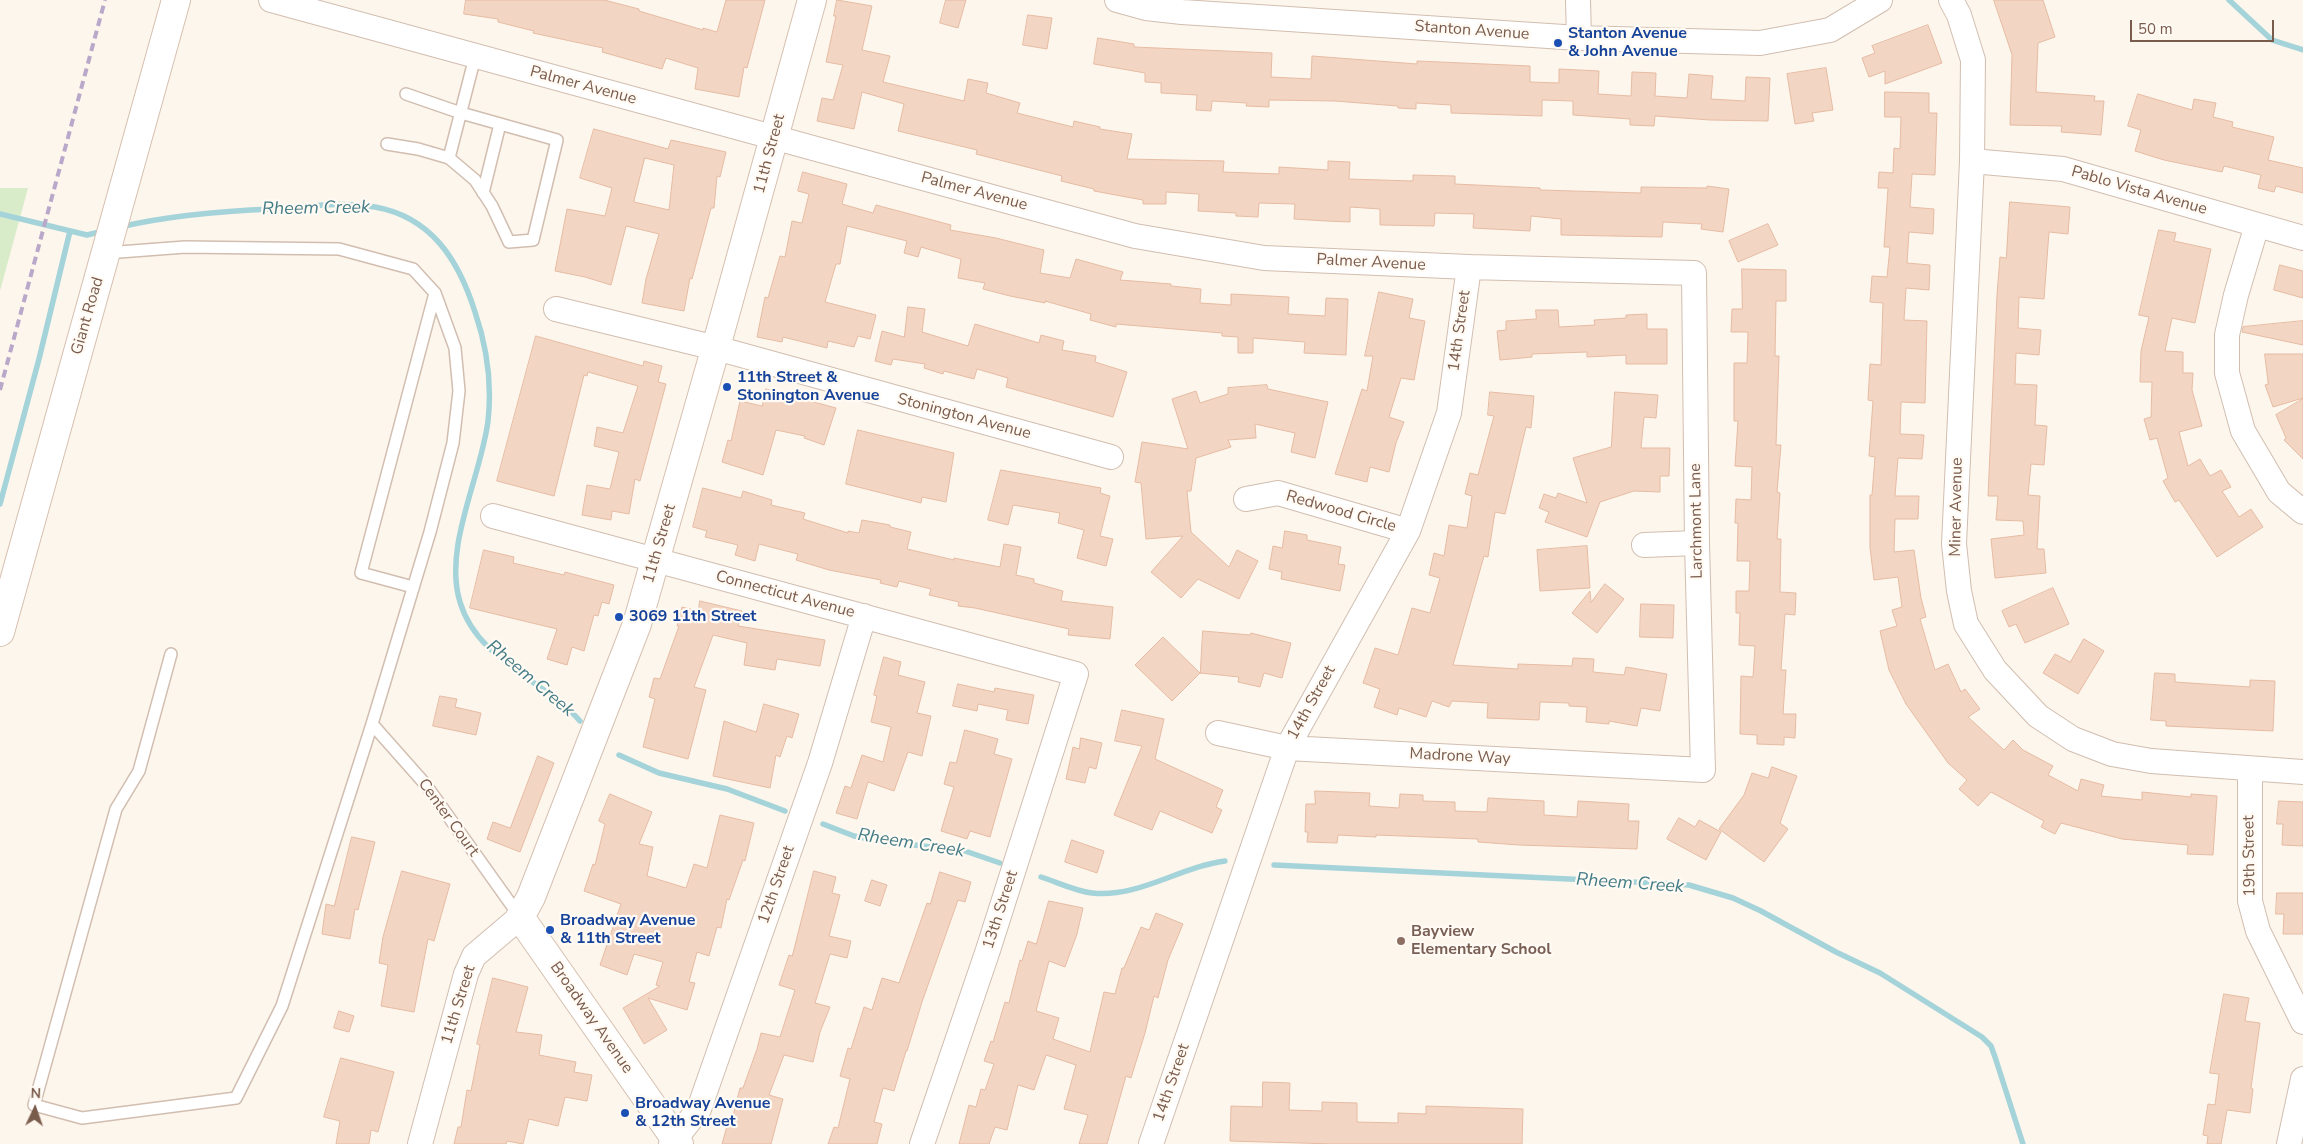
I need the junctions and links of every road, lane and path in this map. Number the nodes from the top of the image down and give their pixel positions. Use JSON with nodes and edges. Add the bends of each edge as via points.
{"nodes":[{"id":1,"x":176,"y":0,"type":"edge"},
{"id":2,"x":271,"y":0,"type":"edge"},
{"id":3,"x":812,"y":0,"type":"edge"},
{"id":4,"x":1117,"y":0,"type":"edge"},
{"id":5,"x":1578,"y":0,"type":"edge"},
{"id":6,"x":1880,"y":0,"type":"edge"},
{"id":7,"x":1951,"y":0,"type":"edge"},
{"id":8,"x":1579,"y":38,"type":"junction"},
{"id":9,"x":475,"y":57,"type":"junction"},
{"id":10,"x":406,"y":94,"type":"dead end"},
{"id":11,"x":460,"y":113,"type":"junction"},
{"id":12,"x":500,"y":124,"type":"junction"},
{"id":13,"x":775,"y":138,"type":"junction"},
{"id":14,"x":387,"y":144,"type":"dead end"},
{"id":15,"x":449,"y":158,"type":"junction"},
{"id":16,"x":1972,"y":161,"type":"junction"},
{"id":17,"x":484,"y":193,"type":"junction"},
{"id":18,"x":2257,"y":225,"type":"junction"},
{"id":19,"x":2303,"y":238,"type":"edge"},
{"id":20,"x":107,"y":248,"type":"junction"},
{"id":21,"x":1469,"y":267,"type":"junction"},
{"id":22,"x":1694,"y":273,"type":"joint"},
{"id":23,"x":436,"y":293,"type":"junction"},
{"id":24,"x":556,"y":309,"type":"dead end"},
{"id":25,"x":716,"y":348,"type":"junction"},
{"id":26,"x":1111,"y":457,"type":"dead end"},
{"id":27,"x":1246,"y":499,"type":"dead end"},
{"id":28,"x":2303,"y":512,"type":"edge"},
{"id":29,"x":493,"y":516,"type":"dead end"},
{"id":30,"x":1408,"y":531,"type":"junction"},
{"id":31,"x":1697,"y":543,"type":"junction"},
{"id":32,"x":1644,"y":545,"type":"dead end"},
{"id":33,"x":656,"y":560,"type":"junction"},
{"id":34,"x":413,"y":588,"type":"junction"},
{"id":35,"x":864,"y":616,"type":"junction"},
{"id":36,"x":0,"y":632,"type":"edge"},
{"id":37,"x":171,"y":654,"type":"dead end"},
{"id":38,"x":1076,"y":674,"type":"joint"},
{"id":39,"x":372,"y":724,"type":"junction"},
{"id":40,"x":1218,"y":733,"type":"dead end"},
{"id":41,"x":1287,"y":748,"type":"junction"},
{"id":42,"x":2250,"y":769,"type":"junction"},
{"id":43,"x":1703,"y":770,"type":"joint"},
{"id":44,"x":2303,"y":772,"type":"edge"},
{"id":45,"x":520,"y":916,"type":"junction"},
{"id":46,"x":2303,"y":1022,"type":"edge"},
{"id":47,"x":2303,"y":1078,"type":"edge"},
{"id":48,"x":675,"y":1142,"type":"edge"},
{"id":49,"x":420,"y":1144,"type":"edge"},
{"id":50,"x":922,"y":1144,"type":"edge"},
{"id":51,"x":1151,"y":1144,"type":"edge"},
{"id":52,"x":2289,"y":1144,"type":"edge"}],
"edges":[{"from":1,"to":20,"type":"street","name":"Giant Road"},
{"from":2,"to":9,"type":"street","name":"Palmer Avenue"},
{"from":3,"to":13,"type":"street","name":"11th Street"},
{"from":4,"to":8,"type":"street","name":"Stanton Avenue","via":[[1146,8],[1182,12]]},
{"from":5,"to":8,"type":"street"},
{"from":6,"to":8,"type":"street","name":"Stanton Avenue","via":[[1830,30],[1760,43]]},
{"from":7,"to":16,"type":"street","name":"Miner Avenue","via":[[1973,60]]},
{"from":9,"to":11,"type":"lane"},
{"from":9,"to":13,"type":"street","name":"Palmer Avenue"},
{"from":10,"to":11,"type":"lane"},
{"from":11,"to":12,"type":"lane"},
{"from":11,"to":15,"type":"lane"},
{"from":12,"to":17,"type":"lane"},
{"from":12,"to":17,"type":"lane","via":[[557,140],[533,240],[509,242]]},
{"from":13,"to":21,"type":"street","name":"Palmer Avenue","via":[[1135,236],[1264,258]]},
{"from":13,"to":25,"type":"street","name":"11th Street"},
{"from":14,"to":15,"type":"lane"},
{"from":15,"to":17,"type":"lane"},
{"from":16,"to":18,"type":"street","name":"Pablo Vista Avenue","via":[[2063,169]]},
{"from":16,"to":42,"type":"street","name":"Miner Avenue","via":[[1954,544],[1966,624],[1995,670],[2020,698],[2038,716],[2073,739],[2112,754],[2141,759]]},
{"from":18,"to":19,"type":"street","name":"Pablo Vista Avenue"},
{"from":18,"to":28,"type":"street","via":[[2227,335],[2227,373],[2243,431],[2279,492]]},
{"from":20,"to":23,"type":"lane","via":[[339,249],[413,270]]},
{"from":20,"to":36,"type":"street","name":"Giant Road"},
{"from":21,"to":22,"type":"street","name":"Palmer Avenue"},
{"from":21,"to":30,"type":"street","name":"14th Street","via":[[1449,413]]},
{"from":22,"to":31,"type":"street","name":"Larchmont Lane"},
{"from":23,"to":34,"type":"lane","via":[[455,348],[459,391],[453,443]]},
{"from":23,"to":34,"type":"lane","via":[[361,573]]},
{"from":24,"to":25,"type":"street","name":"Stonington Avenue"},
{"from":25,"to":26,"type":"street","name":"Stonington Avenue"},
{"from":25,"to":33,"type":"street","name":"11th Street"},
{"from":27,"to":30,"type":"street","name":"Redwood Circle","via":[[1278,493]]},
{"from":29,"to":33,"type":"street","name":"Connecticut Avenue"},
{"from":30,"to":41,"type":"street","name":"14th Street"},
{"from":31,"to":32,"type":"street"},
{"from":31,"to":43,"type":"street","name":"Larchmont Lane"},
{"from":33,"to":35,"type":"street","name":"Connecticut Avenue"},
{"from":33,"to":45,"type":"street","name":"11th Street","via":[[637,624],[531,897]]},
{"from":34,"to":39,"type":"lane"},
{"from":35,"to":38,"type":"street","name":"Connecticut Avenue"},
{"from":35,"to":48,"type":"street","name":"12th Street","via":[[820,763],[699,1109]]},
{"from":37,"to":39,"type":"lane","via":[[139,771],[116,809],[34,1105],[82,1118],[236,1098],[282,1006]]},
{"from":38,"to":50,"type":"street","name":"13th Street"},
{"from":39,"to":45,"type":"lane","name":"Center Court","via":[[426,785]]},
{"from":40,"to":41,"type":"street","name":"Madrone Way"},
{"from":41,"to":43,"type":"street","name":"Madrone Way"},
{"from":41,"to":51,"type":"street","name":"14th Street"},
{"from":42,"to":44,"type":"street","name":"Miner Avenue"},
{"from":42,"to":46,"type":"street","name":"19th Street","via":[[2250,901],[2258,931]]},
{"from":45,"to":48,"type":"street","name":"Broadway Avenue"},
{"from":45,"to":49,"type":"street","name":"11th Street","via":[[474,956],[466,974]]},
{"from":47,"to":52,"type":"street"}]}
